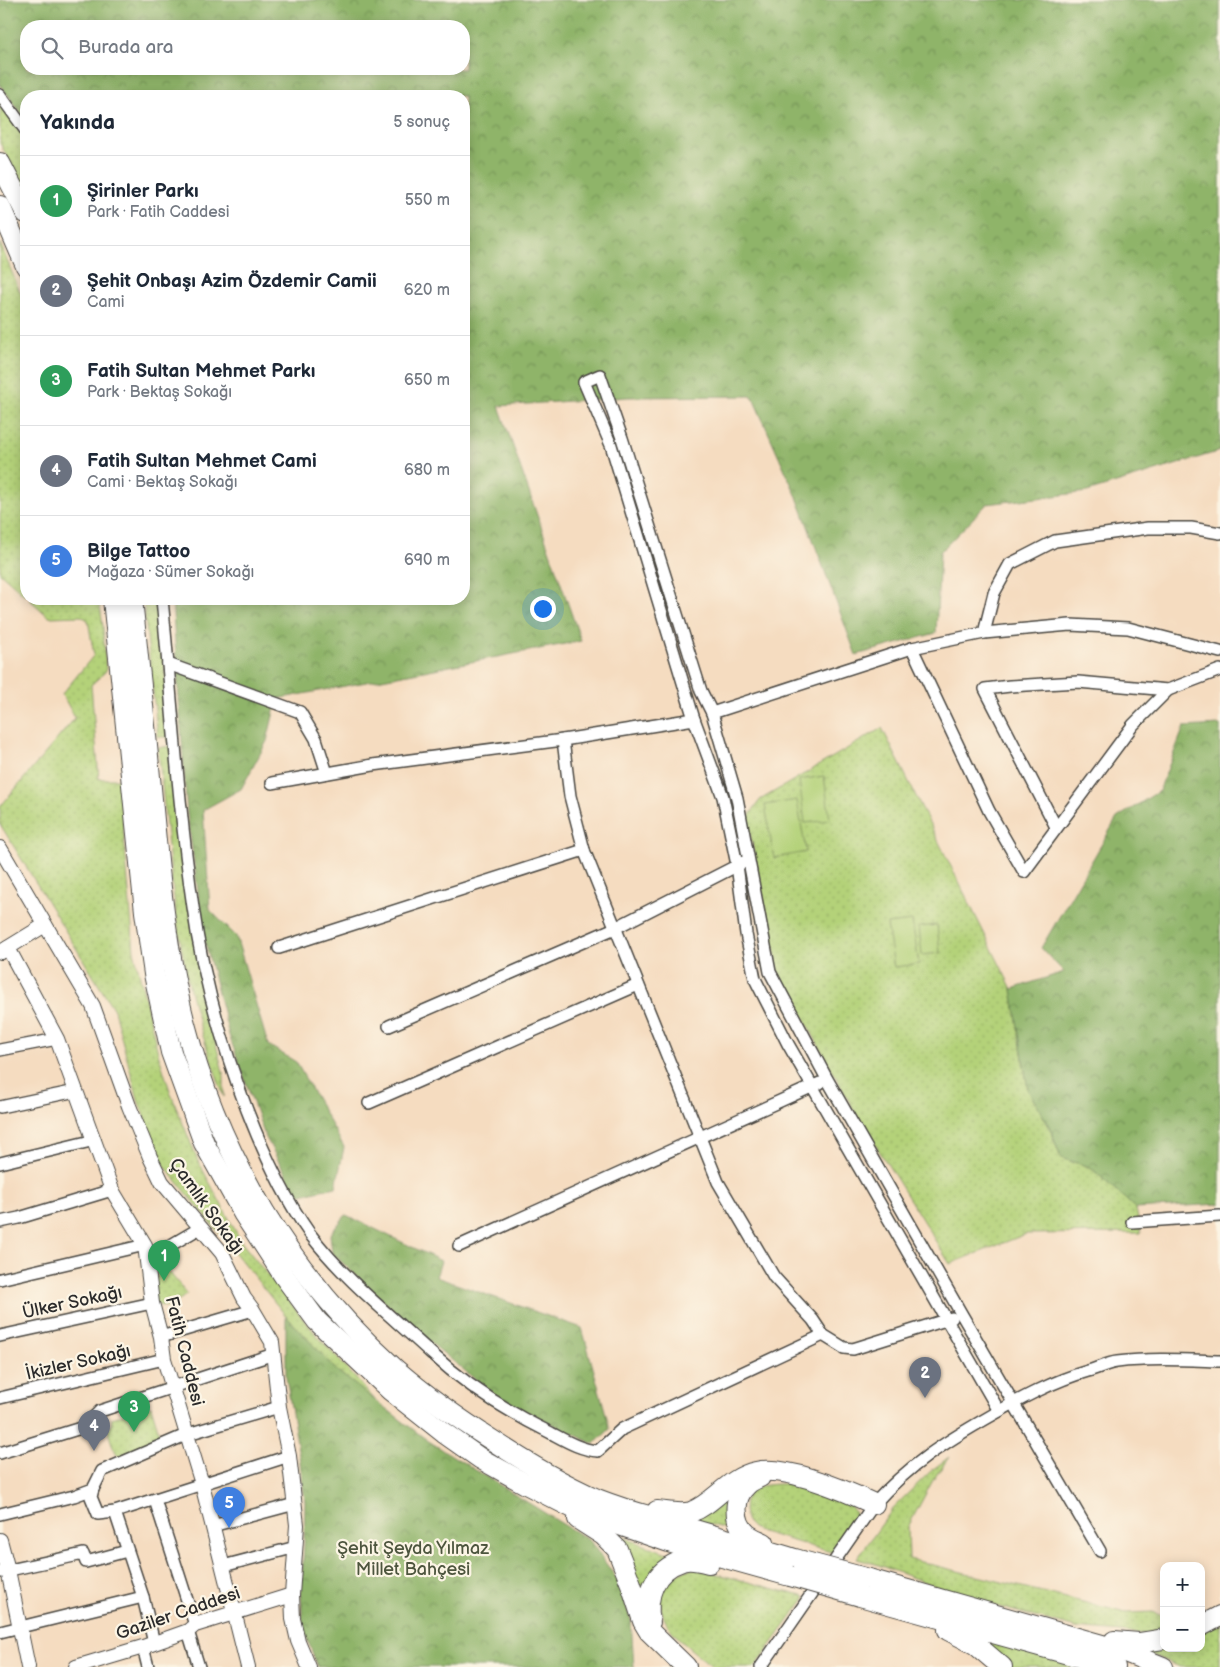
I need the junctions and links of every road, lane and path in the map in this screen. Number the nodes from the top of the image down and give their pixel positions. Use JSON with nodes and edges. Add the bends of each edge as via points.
{"nodes":[{"id":1,"x":0,"y":95,"type":"edge"},
{"id":2,"x":20,"y":123,"type":"edge"},
{"id":3,"x":0,"y":163,"type":"edge"},
{"id":4,"x":20,"y":201,"type":"edge"},
{"id":5,"x":0,"y":206,"type":"edge"},
{"id":6,"x":20,"y":252,"type":"edge"},
{"id":7,"x":1220,"y":533,"type":"edge"},
{"id":8,"x":113,"y":605,"type":"edge"},
{"id":9,"x":133,"y":605,"type":"edge"},
{"id":10,"x":163,"y":605,"type":"edge"},
{"id":11,"x":984,"y":633,"type":"junction"},
{"id":12,"x":912,"y":648,"type":"junction"},
{"id":13,"x":1220,"y":652,"type":"edge"},
{"id":14,"x":168,"y":664,"type":"junction"},
{"id":15,"x":1220,"y":670,"type":"edge"},
{"id":16,"x":1168,"y":690,"type":"junction"},
{"id":17,"x":712,"y":713,"type":"junction"},
{"id":18,"x":694,"y":718,"type":"junction"},
{"id":19,"x":563,"y":740,"type":"junction"},
{"id":20,"x":326,"y":773,"type":"junction"},
{"id":21,"x":272,"y":783,"type":"dead end"},
{"id":22,"x":1056,"y":827,"type":"junction"},
{"id":23,"x":0,"y":848,"type":"edge"},
{"id":24,"x":584,"y":850,"type":"junction"},
{"id":25,"x":749,"y":860,"type":"junction"},
{"id":26,"x":737,"y":865,"type":"junction"},
{"id":27,"x":45,"y":925,"type":"junction"},
{"id":28,"x":615,"y":928,"type":"junction"},
{"id":29,"x":279,"y":948,"type":"dead end"},
{"id":30,"x":4,"y":950,"type":"edge"},
{"id":31,"x":638,"y":986,"type":"junction"},
{"id":32,"x":389,"y":1026,"type":"dead end"},
{"id":33,"x":57,"y":1039,"type":"junction"},
{"id":34,"x":0,"y":1050,"type":"edge"},
{"id":35,"x":827,"y":1079,"type":"junction"},
{"id":36,"x":813,"y":1086,"type":"junction"},
{"id":37,"x":76,"y":1091,"type":"junction"},
{"id":38,"x":369,"y":1104,"type":"dead end"},
{"id":39,"x":0,"y":1107,"type":"edge"},
{"id":40,"x":700,"y":1138,"type":"junction"},
{"id":41,"x":95,"y":1140,"type":"junction"},
{"id":42,"x":0,"y":1163,"type":"edge"},
{"id":43,"x":112,"y":1190,"type":"junction"},
{"id":44,"x":1220,"y":1216,"type":"edge"},
{"id":45,"x":0,"y":1222,"type":"edge"},
{"id":46,"x":1132,"y":1222,"type":"dead end"},
{"id":47,"x":200,"y":1228,"type":"junction"},
{"id":48,"x":459,"y":1246,"type":"dead end"},
{"id":49,"x":146,"y":1252,"type":"junction"},
{"id":50,"x":0,"y":1279,"type":"edge"},
{"id":51,"x":152,"y":1303,"type":"junction"},
{"id":52,"x":253,"y":1310,"type":"junction"},
{"id":53,"x":962,"y":1315,"type":"junction"},
{"id":54,"x":947,"y":1320,"type":"junction"},
{"id":55,"x":823,"y":1335,"type":"junction"},
{"id":56,"x":0,"y":1336,"type":"edge"},
{"id":57,"x":160,"y":1337,"type":"junction"},
{"id":58,"x":274,"y":1354,"type":"junction"},
{"id":59,"x":164,"y":1359,"type":"junction"},
{"id":60,"x":1220,"y":1361,"type":"edge"},
{"id":61,"x":173,"y":1387,"type":"junction"},
{"id":62,"x":0,"y":1398,"type":"edge"},
{"id":63,"x":1015,"y":1402,"type":"junction"},
{"id":64,"x":279,"y":1407,"type":"junction"},
{"id":65,"x":999,"y":1411,"type":"junction"},
{"id":66,"x":188,"y":1434,"type":"junction"},
{"id":67,"x":0,"y":1453,"type":"edge"},
{"id":68,"x":289,"y":1456,"type":"junction"},
{"id":69,"x":784,"y":1472,"type":"junction"},
{"id":70,"x":550,"y":1476,"type":"junction"},
{"id":71,"x":514,"y":1477,"type":"junction"},
{"id":72,"x":202,"y":1484,"type":"junction"},
{"id":73,"x":93,"y":1489,"type":"junction"},
{"id":74,"x":155,"y":1500,"type":"junction"},
{"id":75,"x":295,"y":1504,"type":"junction"},
{"id":76,"x":874,"y":1504,"type":"junction"},
{"id":77,"x":115,"y":1512,"type":"junction"},
{"id":78,"x":0,"y":1514,"type":"edge"},
{"id":79,"x":212,"y":1526,"type":"junction"},
{"id":80,"x":0,"y":1540,"type":"edge"},
{"id":81,"x":296,"y":1547,"type":"junction"},
{"id":82,"x":127,"y":1551,"type":"junction"},
{"id":83,"x":1100,"y":1551,"type":"dead end"},
{"id":84,"x":223,"y":1566,"type":"junction"},
{"id":85,"x":796,"y":1569,"type":"junction"},
{"id":86,"x":4,"y":1571,"type":"edge"},
{"id":87,"x":864,"y":1588,"type":"junction"},
{"id":88,"x":292,"y":1595,"type":"junction"},
{"id":89,"x":143,"y":1597,"type":"junction"},
{"id":90,"x":896,"y":1607,"type":"junction"},
{"id":91,"x":235,"y":1612,"type":"junction"},
{"id":92,"x":1220,"y":1616,"type":"edge"},
{"id":93,"x":1205,"y":1624,"type":"edge"},
{"id":94,"x":20,"y":1628,"type":"junction"},
{"id":95,"x":192,"y":1628,"type":"junction"},
{"id":96,"x":0,"y":1632,"type":"edge"},
{"id":97,"x":1058,"y":1632,"type":"junction"},
{"id":98,"x":657,"y":1640,"type":"junction"},
{"id":99,"x":1160,"y":1640,"type":"edge"},
{"id":100,"x":148,"y":1645,"type":"junction"},
{"id":101,"x":28,"y":1667,"type":"edge"},
{"id":102,"x":76,"y":1667,"type":"edge"},
{"id":103,"x":148,"y":1667,"type":"edge"},
{"id":104,"x":199,"y":1667,"type":"edge"},
{"id":105,"x":248,"y":1667,"type":"edge"},
{"id":106,"x":309,"y":1667,"type":"edge"},
{"id":107,"x":686,"y":1667,"type":"edge"},
{"id":108,"x":761,"y":1667,"type":"edge"},
{"id":109,"x":1002,"y":1667,"type":"edge"},
{"id":110,"x":1115,"y":1667,"type":"edge"},
{"id":111,"x":1163,"y":1667,"type":"edge"}],
"edges":[{"from":1,"to":2,"type":"street"},
{"from":3,"to":4,"type":"highway"},
{"from":5,"to":6,"type":"highway"},
{"from":7,"to":11,"type":"street","via":[[1191,528],[1148,528],[1056,541],[1010,564],[994,592]]},
{"from":8,"to":71,"type":"highway","via":[[154,974],[171,1052],[204,1144],[242,1213],[317,1320],[391,1391],[421,1415],[481,1459]]},
{"from":9,"to":70,"type":"highway","via":[[171,955],[185,1023],[224,1136],[248,1186],[280,1238],[320,1292],[396,1370],[456,1417]]},
{"from":10,"to":14,"type":"street"},
{"from":11,"to":12,"type":"street"},
{"from":11,"to":13,"type":"street","via":[[1070,625],[1128,628]]},
{"from":12,"to":17,"type":"street"},
{"from":12,"to":22,"type":"street","via":[[989,811],[1024,872]]},
{"from":14,"to":20,"type":"street","via":[[300,712],[316,739]]},
{"from":14,"to":55,"type":"street","via":[[193,908],[226,1051],[281,1190],[310,1234],[341,1272],[445,1366],[516,1416],[589,1450],[598,1451],[622,1429]]},
{"from":15,"to":16,"type":"street"},
{"from":16,"to":22,"type":"street","via":[[1133,725]]},
{"from":16,"to":22,"type":"street","via":[[1078,682],[985,689]]},
{"from":17,"to":18,"type":"street","via":[[711,721],[705,725]]},
{"from":17,"to":18,"type":"street","via":[[701,691],[600,374],[584,382],[611,445]]},
{"from":17,"to":25,"type":"street","via":[[737,798]]},
{"from":18,"to":19,"type":"street"},
{"from":18,"to":26,"type":"street","via":[[723,797]]},
{"from":19,"to":20,"type":"street"},
{"from":19,"to":24,"type":"street","via":[[570,796]]},
{"from":20,"to":21,"type":"street"},
{"from":23,"to":27,"type":"street","name":"Çamlık Sokağı"},
{"from":24,"to":28,"type":"street"},
{"from":24,"to":29,"type":"street"},
{"from":25,"to":26,"type":"street"},
{"from":25,"to":35,"type":"street","via":[[770,972]]},
{"from":26,"to":28,"type":"street"},
{"from":26,"to":36,"type":"street","via":[[756,979]]},
{"from":27,"to":30,"type":"street"},
{"from":27,"to":47,"type":"street","name":"Çamlık Sokağı","via":[[93,1006],[128,1106],[162,1182]]},
{"from":28,"to":31,"type":"street"},
{"from":28,"to":32,"type":"street"},
{"from":30,"to":33,"type":"street","name":"Fatih Caddesi"},
{"from":31,"to":38,"type":"street"},
{"from":31,"to":40,"type":"street"},
{"from":33,"to":34,"type":"street"},
{"from":33,"to":37,"type":"street","name":"Fatih Caddesi"},
{"from":35,"to":36,"type":"street"},
{"from":35,"to":53,"type":"street"},
{"from":36,"to":40,"type":"street"},
{"from":36,"to":54,"type":"street"},
{"from":37,"to":39,"type":"street"},
{"from":37,"to":41,"type":"street","name":"Fatih Caddesi"},
{"from":40,"to":48,"type":"street"},
{"from":40,"to":55,"type":"street","via":[[718,1182],[774,1277]]},
{"from":41,"to":42,"type":"street"},
{"from":41,"to":43,"type":"street","name":"Fatih Caddesi"},
{"from":43,"to":45,"type":"street"},
{"from":43,"to":49,"type":"street","name":"Fatih Caddesi"},
{"from":44,"to":46,"type":"street"},
{"from":47,"to":49,"type":"street"},
{"from":47,"to":52,"type":"street","name":"Çamlık Sokağı","via":[[222,1253]]},
{"from":49,"to":50,"type":"street"},
{"from":49,"to":51,"type":"street","name":"Fatih Caddesi"},
{"from":51,"to":56,"type":"street","name":"Ülker Sokağı"},
{"from":51,"to":57,"type":"street","name":"Fatih Caddesi"},
{"from":52,"to":57,"type":"street"},
{"from":52,"to":58,"type":"street","name":"Çamlık Sokağı","via":[[272,1342]]},
{"from":53,"to":54,"type":"street"},
{"from":53,"to":63,"type":"street"},
{"from":54,"to":55,"type":"street","via":[[853,1350]]},
{"from":54,"to":65,"type":"street"},
{"from":57,"to":59,"type":"street","name":"Fatih Caddesi"},
{"from":58,"to":61,"type":"street"},
{"from":58,"to":64,"type":"street","name":"Çamlık Sokağı"},
{"from":59,"to":61,"type":"street","name":"Fatih Caddesi"},
{"from":59,"to":62,"type":"street","name":"İkizler Sokağı"},
{"from":60,"to":63,"type":"street","via":[[1116,1362],[1065,1378]]},
{"from":61,"to":66,"type":"street","name":"Fatih Caddesi"},
{"from":61,"to":67,"type":"street","via":[[100,1411],[84,1427]]},
{"from":63,"to":65,"type":"street"},
{"from":63,"to":83,"type":"street"},
{"from":64,"to":66,"type":"street"},
{"from":64,"to":68,"type":"street","name":"Çamlık Sokağı"},
{"from":65,"to":76,"type":"street","via":[[916,1463]]},
{"from":66,"to":72,"type":"street","name":"Fatih Caddesi"},
{"from":66,"to":73,"type":"street","via":[[102,1471]]},
{"from":68,"to":72,"type":"street"},
{"from":68,"to":75,"type":"street","name":"Çamlık Sokağı"},
{"from":69,"to":70,"type":"highway","via":[[764,1470],[748,1474],[691,1512],[676,1513],[639,1506]]},
{"from":69,"to":76,"type":"highway","via":[[845,1491]]},
{"from":69,"to":85,"type":"highway","via":[[762,1476],[748,1483],[740,1492],[737,1514],[745,1533]]},
{"from":70,"to":85,"type":"highway","via":[[598,1499]]},
{"from":71,"to":85,"type":"highway","via":[[579,1510],[672,1544]]},
{"from":71,"to":98,"type":"highway","via":[[535,1497],[603,1534],[616,1549],[643,1621]]},
{"from":72,"to":74,"type":"street"},
{"from":72,"to":79,"type":"street","name":"Fatih Caddesi"},
{"from":73,"to":77,"type":"street","via":[[91,1496],[98,1514]]},
{"from":73,"to":78,"type":"street"},
{"from":74,"to":77,"type":"street"},
{"from":74,"to":95,"type":"street"},
{"from":75,"to":79,"type":"street"},
{"from":75,"to":81,"type":"street","name":"Çamlık Sokağı"},
{"from":76,"to":108,"type":"street"},
{"from":77,"to":82,"type":"street"},
{"from":79,"to":84,"type":"street","name":"Fatih Caddesi"},
{"from":80,"to":86,"type":"street"},
{"from":81,"to":84,"type":"street"},
{"from":81,"to":88,"type":"street","name":"Çamlık Sokağı"},
{"from":82,"to":86,"type":"street","via":[[86,1562],[83,1554]]},
{"from":82,"to":89,"type":"street"},
{"from":84,"to":91,"type":"street","name":"Fatih Caddesi"},
{"from":85,"to":87,"type":"highway","bridge":true},
{"from":85,"to":98,"type":"highway","via":[[730,1568],[701,1561],[682,1561],[670,1567],[659,1576],[649,1593],[650,1626]]},
{"from":86,"to":94,"type":"street"},
{"from":87,"to":90,"type":"highway"},
{"from":87,"to":97,"type":"highway"},
{"from":88,"to":91,"type":"street","name":"Gaziler Caddesi"},
{"from":88,"to":106,"type":"street","name":"Çamlık Sokağı","via":[[298,1641]]},
{"from":89,"to":94,"type":"street"},
{"from":89,"to":100,"type":"street"},
{"from":90,"to":109,"type":"highway","via":[[961,1636]]},
{"from":90,"to":110,"type":"highway"},
{"from":91,"to":95,"type":"street","name":"Gaziler Caddesi"},
{"from":91,"to":105,"type":"street","name":"Fatih Caddesi"},
{"from":92,"to":93,"type":"highway"},
{"from":94,"to":96,"type":"street"},
{"from":94,"to":101,"type":"street"},
{"from":95,"to":100,"type":"street","name":"Gaziler Caddesi"},
{"from":95,"to":104,"type":"street"},
{"from":97,"to":99,"type":"highway","via":[[1121,1642]]},
{"from":97,"to":111,"type":"highway","via":[[1120,1650]]},
{"from":98,"to":107,"type":"highway"},
{"from":100,"to":102,"type":"street","name":"Gaziler Caddesi"},
{"from":100,"to":103,"type":"street"}]}
